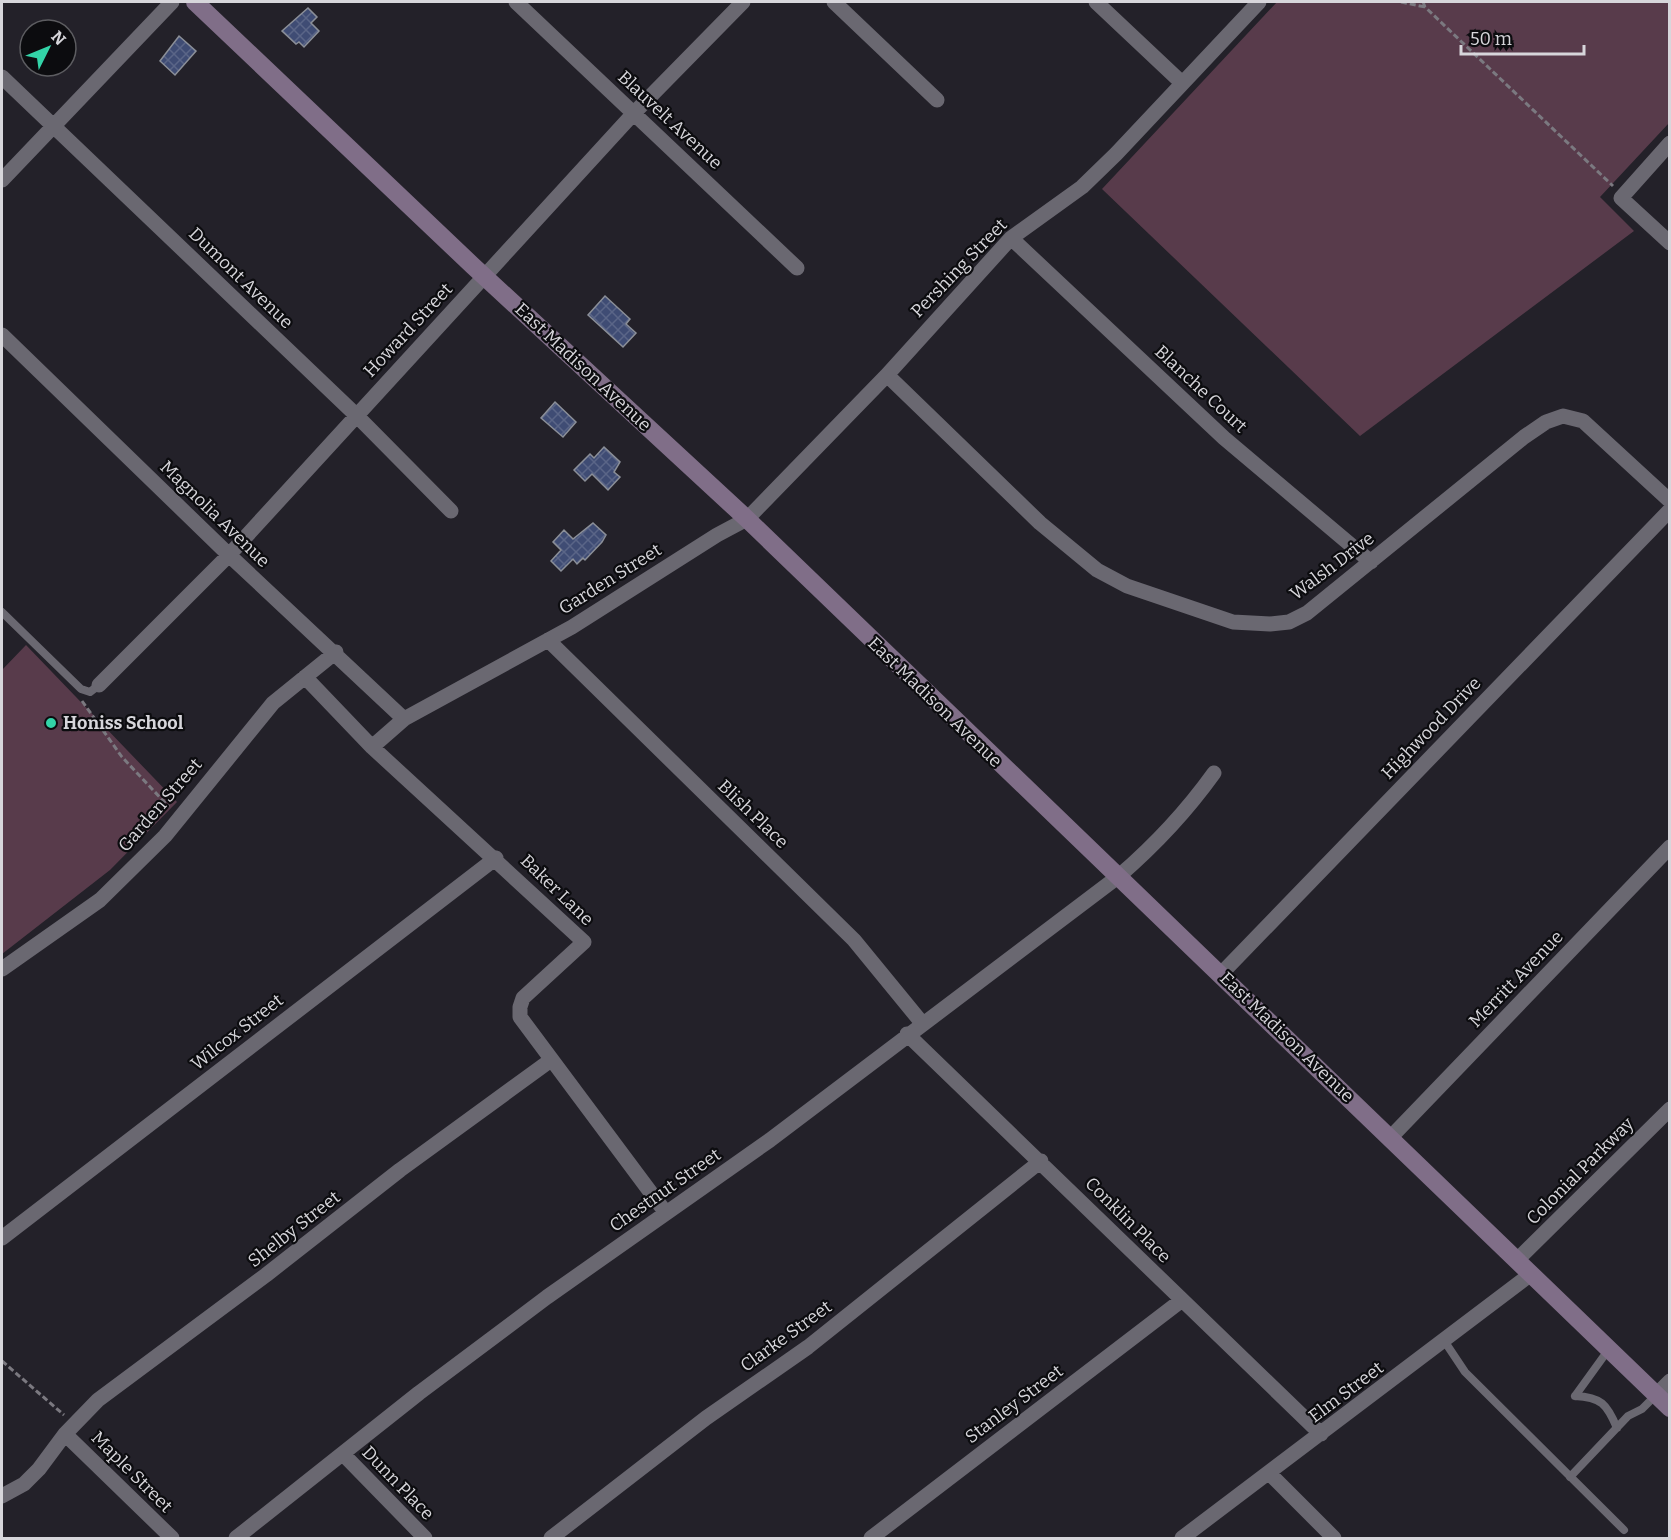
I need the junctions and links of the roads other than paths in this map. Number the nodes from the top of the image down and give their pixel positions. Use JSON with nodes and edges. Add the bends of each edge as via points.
{"nodes":[{"id":1,"x":172,"y":2,"type":"edge"},
{"id":2,"x":195,"y":2,"type":"edge"},
{"id":3,"x":516,"y":2,"type":"edge"},
{"id":4,"x":743,"y":2,"type":"edge"},
{"id":5,"x":834,"y":2,"type":"edge"},
{"id":6,"x":1096,"y":2,"type":"edge"},
{"id":7,"x":1259,"y":2,"type":"edge"},
{"id":8,"x":2,"y":77,"type":"edge"},
{"id":9,"x":1182,"y":83,"type":"junction"},
{"id":10,"x":937,"y":100,"type":"dead end"},
{"id":11,"x":634,"y":113,"type":"junction"},
{"id":12,"x":53,"y":126,"type":"junction"},
{"id":13,"x":1670,"y":143,"type":"edge"},
{"id":14,"x":2,"y":180,"type":"edge"},
{"id":15,"x":1011,"y":238,"type":"junction"},
{"id":16,"x":1670,"y":243,"type":"edge"},
{"id":17,"x":797,"y":268,"type":"dead end"},
{"id":18,"x":485,"y":277,"type":"junction"},
{"id":19,"x":2,"y":335,"type":"edge"},
{"id":20,"x":887,"y":375,"type":"junction"},
{"id":21,"x":356,"y":415,"type":"junction"},
{"id":22,"x":1670,"y":501,"type":"edge"},
{"id":23,"x":1670,"y":510,"type":"edge"},
{"id":24,"x":451,"y":511,"type":"dead end"},
{"id":25,"x":747,"y":519,"type":"junction"},
{"id":26,"x":230,"y":555,"type":"junction"},
{"id":27,"x":1371,"y":562,"type":"junction"},
{"id":28,"x":2,"y":612,"type":"edge"},
{"id":29,"x":548,"y":640,"type":"junction"},
{"id":30,"x":336,"y":652,"type":"junction"},
{"id":31,"x":305,"y":677,"type":"junction"},
{"id":32,"x":99,"y":684,"type":"joint"},
{"id":33,"x":405,"y":719,"type":"junction"},
{"id":34,"x":372,"y":747,"type":"junction"},
{"id":35,"x":1214,"y":773,"type":"dead end"},
{"id":36,"x":1670,"y":847,"type":"edge"},
{"id":37,"x":496,"y":858,"type":"junction"},
{"id":38,"x":1119,"y":876,"type":"junction"},
{"id":39,"x":2,"y":969,"type":"edge"},
{"id":40,"x":1221,"y":974,"type":"junction"},
{"id":41,"x":922,"y":1023,"type":"junction"},
{"id":42,"x":907,"y":1034,"type":"junction"},
{"id":43,"x":551,"y":1060,"type":"junction"},
{"id":44,"x":1670,"y":1108,"type":"edge"},
{"id":45,"x":1391,"y":1137,"type":"junction"},
{"id":46,"x":1041,"y":1161,"type":"junction"},
{"id":47,"x":666,"y":1214,"type":"junction"},
{"id":48,"x":2,"y":1238,"type":"edge"},
{"id":49,"x":1517,"y":1260,"type":"junction"},
{"id":50,"x":1531,"y":1274,"type":"junction"},
{"id":51,"x":1182,"y":1300,"type":"junction"},
{"id":52,"x":1445,"y":1342,"type":"junction"},
{"id":53,"x":1609,"y":1349,"type":"junction"},
{"id":54,"x":1670,"y":1381,"type":"edge"},
{"id":55,"x":1656,"y":1395,"type":"junction"},
{"id":56,"x":1670,"y":1408,"type":"edge"},
{"id":57,"x":1617,"y":1428,"type":"junction"},
{"id":58,"x":70,"y":1429,"type":"junction"},
{"id":59,"x":1321,"y":1434,"type":"junction"},
{"id":60,"x":343,"y":1454,"type":"junction"},
{"id":61,"x":1270,"y":1474,"type":"junction"},
{"id":62,"x":1570,"y":1477,"type":"junction"},
{"id":63,"x":2,"y":1496,"type":"edge"},
{"id":64,"x":1624,"y":1530,"type":"dead end"},
{"id":65,"x":172,"y":1539,"type":"edge"},
{"id":66,"x":236,"y":1539,"type":"edge"},
{"id":67,"x":425,"y":1539,"type":"edge"},
{"id":68,"x":552,"y":1539,"type":"edge"},
{"id":69,"x":870,"y":1539,"type":"edge"},
{"id":70,"x":1182,"y":1539,"type":"edge"},
{"id":71,"x":1334,"y":1539,"type":"edge"}],
"edges":[{"from":1,"to":12,"type":"street"},
{"from":2,"to":18,"type":"main road","name":"East Madison Avenue"},
{"from":3,"to":11,"type":"street","name":"Blauvelt Avenue"},
{"from":4,"to":11,"type":"street","name":"Howard Street"},
{"from":5,"to":10,"type":"street"},
{"from":6,"to":9,"type":"street"},
{"from":7,"to":9,"type":"street","name":"Pershing Street"},
{"from":8,"to":12,"type":"street","name":"Dumont Avenue"},
{"from":9,"to":15,"type":"street","name":"Pershing Street","via":[[1082,187]]},
{"from":11,"to":17,"type":"street","name":"Blauvelt Avenue"},
{"from":11,"to":18,"type":"street","name":"Howard Street"},
{"from":12,"to":14,"type":"street"},
{"from":12,"to":21,"type":"street","name":"Dumont Avenue"},
{"from":13,"to":16,"type":"street","via":[[1622,197]]},
{"from":15,"to":20,"type":"street","name":"Pershing Street"},
{"from":15,"to":27,"type":"street","name":"Blanche Court","via":[[1224,438]]},
{"from":18,"to":21,"type":"street","name":"Howard Street"},
{"from":18,"to":25,"type":"main road","name":"East Madison Avenue"},
{"from":19,"to":26,"type":"street","name":"Magnolia Avenue"},
{"from":20,"to":25,"type":"street","name":"Pershing Street"},
{"from":20,"to":27,"type":"street","name":"Walsh Drive","via":[[1069,549],[1126,586],[1233,622],[1270,624],[1289,622],[1307,613]]},
{"from":21,"to":24,"type":"street","name":"Dumont Avenue"},
{"from":21,"to":26,"type":"street","name":"Howard Street"},
{"from":22,"to":27,"type":"street","name":"Walsh Drive","via":[[1583,421],[1563,416],[1524,437]]},
{"from":23,"to":40,"type":"street","name":"Highwood Drive"},
{"from":25,"to":29,"type":"street","name":"Garden Street"},
{"from":25,"to":38,"type":"main road","name":"East Madison Avenue"},
{"from":26,"to":30,"type":"street","name":"Magnolia Avenue"},
{"from":26,"to":32,"type":"street","name":"Howard Street"},
{"from":28,"to":32,"type":"lane","via":[[81,689],[90,692]]},
{"from":29,"to":33,"type":"street","name":"Garden Street"},
{"from":29,"to":41,"type":"street","name":"Blish Place","via":[[854,940]]},
{"from":30,"to":31,"type":"street","name":"Garden Street"},
{"from":30,"to":33,"type":"street","name":"Magnolia Avenue"},
{"from":31,"to":34,"type":"street","name":"Baker Lane"},
{"from":31,"to":39,"type":"street","name":"Garden Street","via":[[273,703],[165,836],[100,900]]},
{"from":33,"to":34,"type":"street","name":"Garden Street"},
{"from":34,"to":37,"type":"street","name":"Baker Lane"},
{"from":35,"to":38,"type":"street","name":"Chestnut Street","via":[[1151,849]]},
{"from":36,"to":45,"type":"street","name":"Merritt Avenue"},
{"from":37,"to":43,"type":"street","name":"Baker Lane","via":[[584,942],[523,998],[520,1007],[520,1017]]},
{"from":37,"to":48,"type":"street","name":"Wilcox Street"},
{"from":38,"to":40,"type":"main road","name":"East Madison Avenue"},
{"from":38,"to":41,"type":"street","name":"Chestnut Street"},
{"from":40,"to":45,"type":"main road","name":"East Madison Avenue"},
{"from":41,"to":42,"type":"street","name":"Chestnut Street"},
{"from":42,"to":46,"type":"street","name":"Conklin Place"},
{"from":42,"to":47,"type":"street","name":"Chestnut Street"},
{"from":43,"to":47,"type":"street","name":"Baker Lane"},
{"from":43,"to":58,"type":"street","name":"Shelby Street","via":[[98,1400]]},
{"from":44,"to":49,"type":"street","name":"Colonial Parkway"},
{"from":45,"to":49,"type":"main road","name":"East Madison Avenue"},
{"from":46,"to":51,"type":"street","name":"Conklin Place"},
{"from":46,"to":68,"type":"street","name":"Clarke Street","via":[[808,1347],[706,1419]]},
{"from":47,"to":60,"type":"street","name":"Chestnut Street","via":[[547,1297]]},
{"from":49,"to":50,"type":"main road","name":"East Madison Avenue"},
{"from":50,"to":52,"type":"street","name":"Elm Street"},
{"from":50,"to":53,"type":"main road","name":"East Madison Avenue"},
{"from":51,"to":59,"type":"street","name":"Conklin Place"},
{"from":51,"to":69,"type":"street","name":"Stanley Street"},
{"from":52,"to":59,"type":"street","name":"Elm Street"},
{"from":52,"to":62,"type":"lane","via":[[1465,1372]]},
{"from":53,"to":55,"type":"main road","name":"East Madison Avenue"},
{"from":53,"to":57,"type":"lane","via":[[1575,1396],[1593,1396]]},
{"from":54,"to":55,"type":"street"},
{"from":55,"to":56,"type":"main road","name":"East Madison Avenue"},
{"from":55,"to":57,"type":"lane"},
{"from":57,"to":62,"type":"lane"},
{"from":58,"to":63,"type":"street","name":"Shelby Street","via":[[24,1484]]},
{"from":58,"to":65,"type":"street","name":"Maple Street"},
{"from":59,"to":61,"type":"street","name":"Elm Street"},
{"from":60,"to":66,"type":"street","name":"Chestnut Street"},
{"from":60,"to":67,"type":"street","name":"Dunn Place"},
{"from":61,"to":70,"type":"street","name":"Elm Street"},
{"from":61,"to":71,"type":"street"},
{"from":62,"to":64,"type":"lane"}]}
